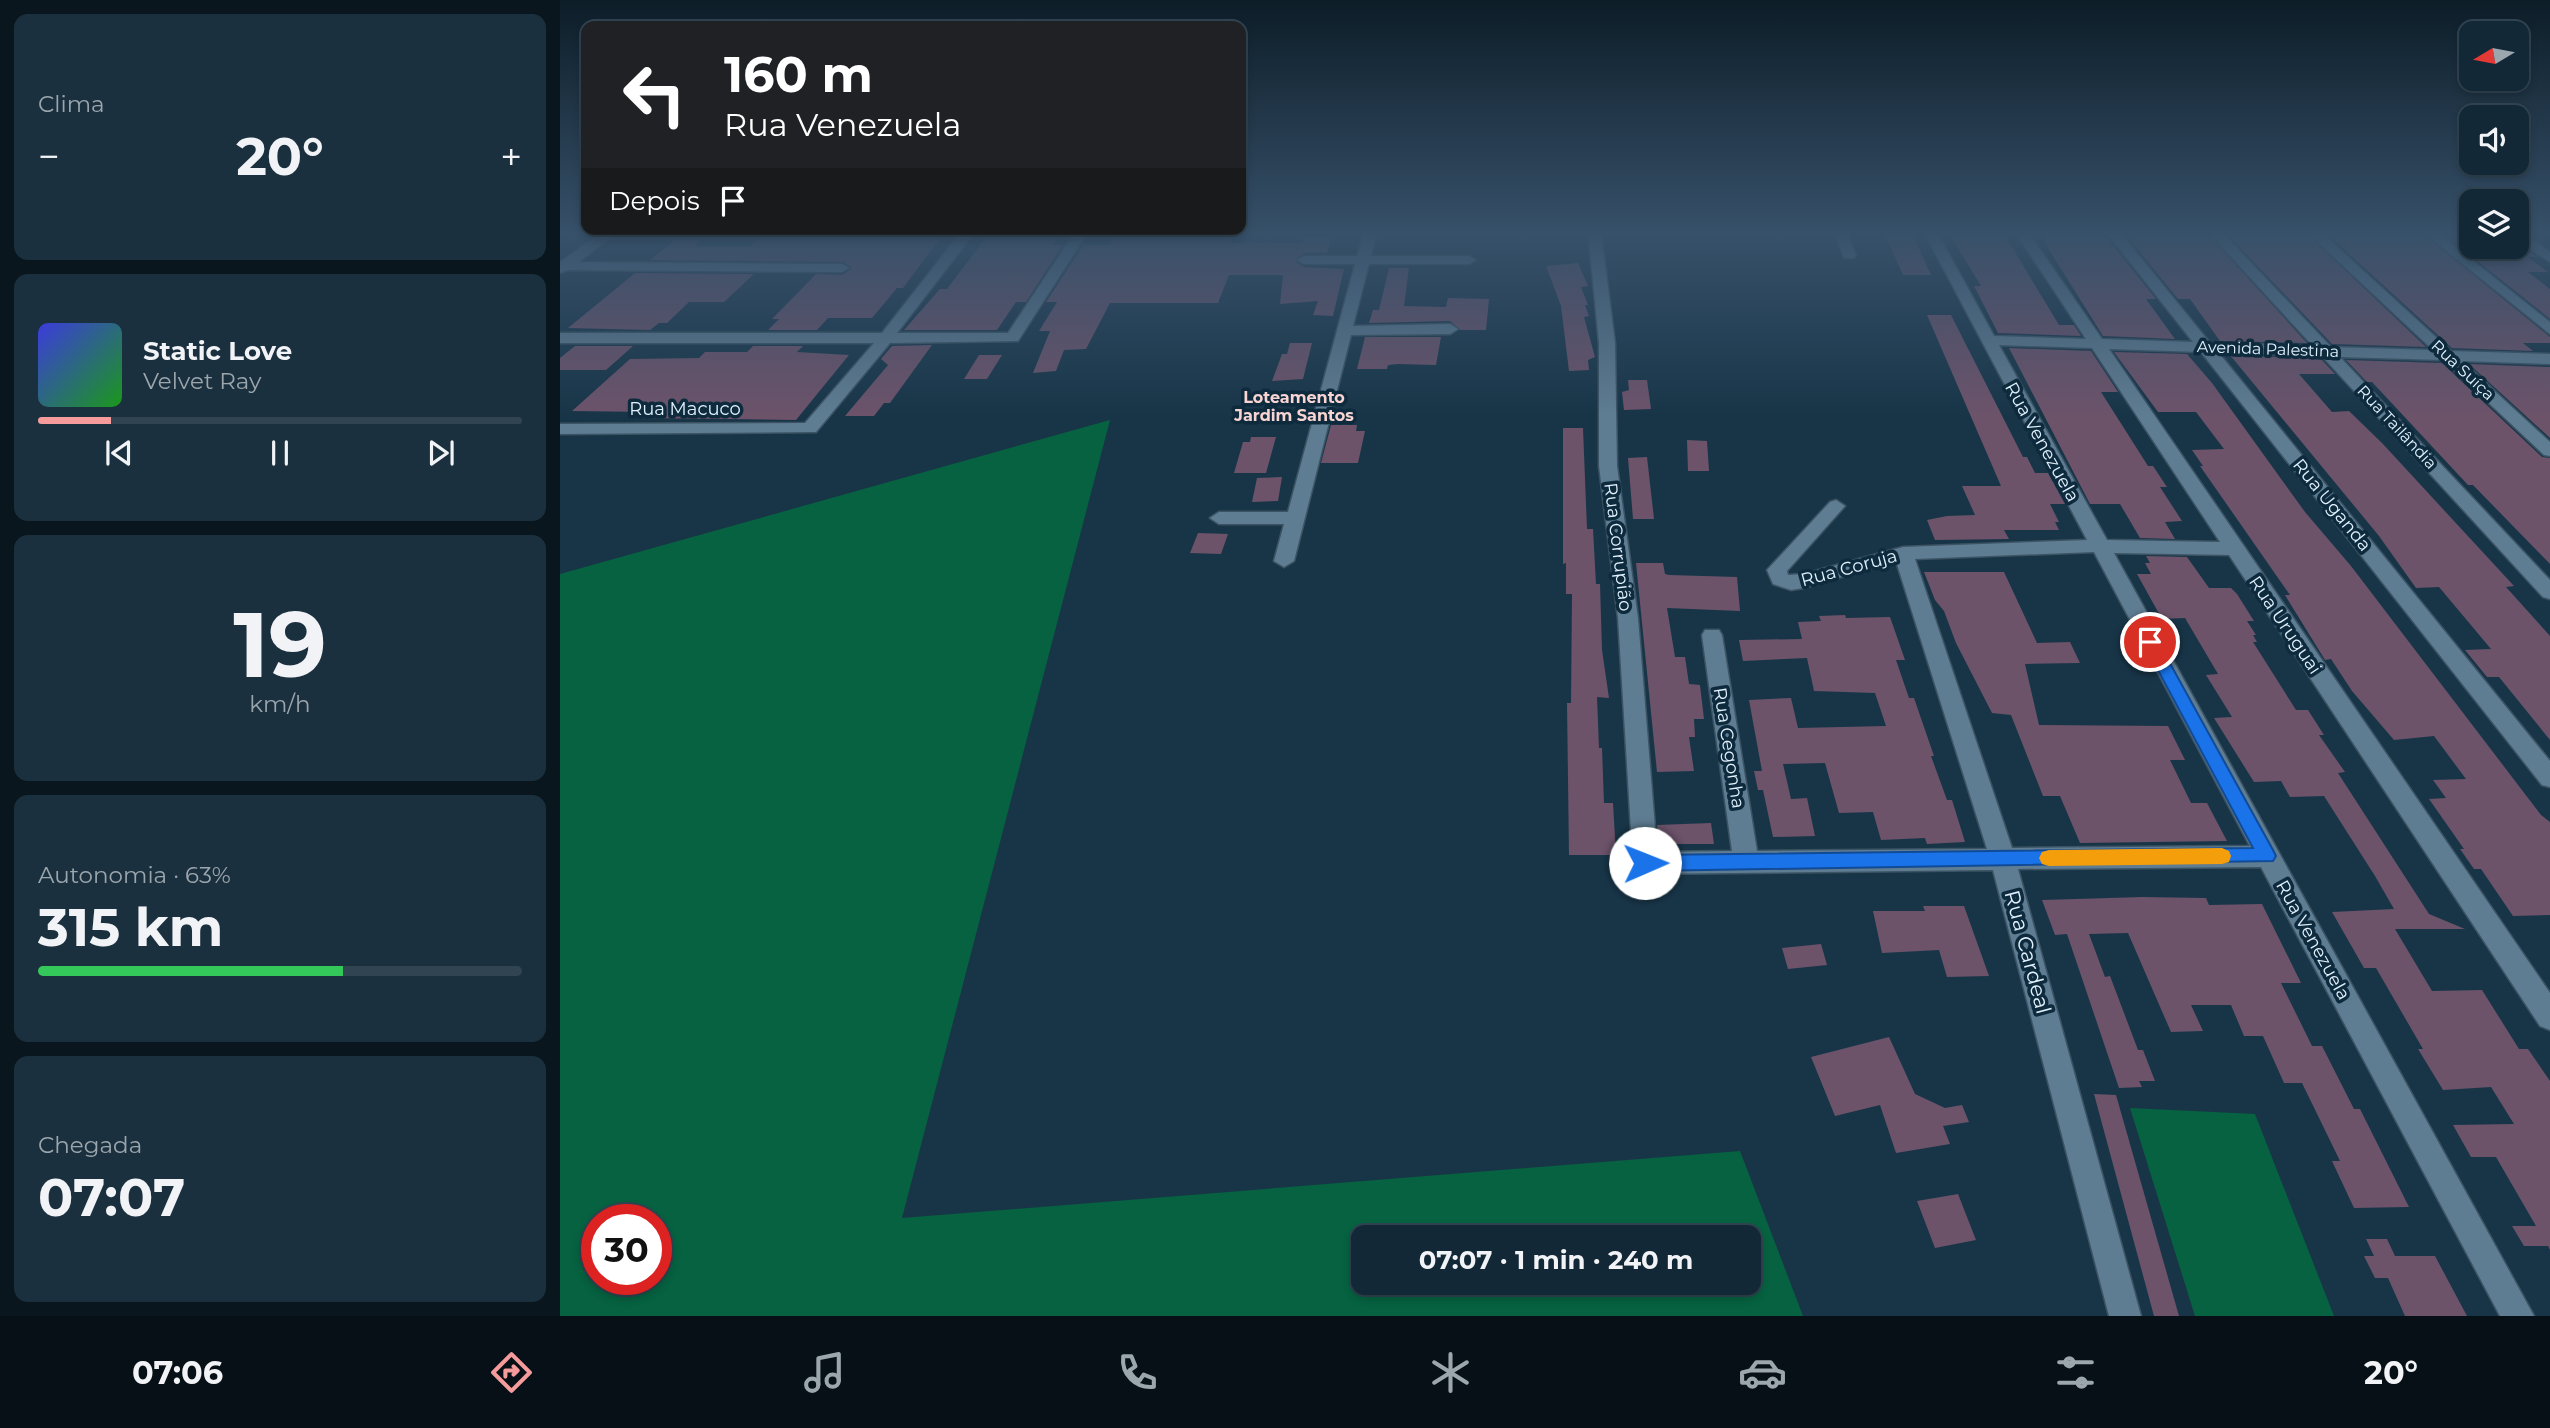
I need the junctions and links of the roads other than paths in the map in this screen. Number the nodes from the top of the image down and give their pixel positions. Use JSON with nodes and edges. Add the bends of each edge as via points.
{"nodes":[{"id":1,"x":920,"y":293,"type":"edge"},
{"id":2,"x":1042,"y":293,"type":"edge"},
{"id":3,"x":1354,"y":293,"type":"edge"},
{"id":4,"x":1601,"y":293,"type":"edge"},
{"id":5,"x":1962,"y":293,"type":"edge"},
{"id":6,"x":2062,"y":293,"type":"edge"},
{"id":7,"x":2163,"y":293,"type":"edge"},
{"id":8,"x":2272,"y":293,"type":"edge"},
{"id":9,"x":2380,"y":293,"type":"edge"},
{"id":10,"x":2506,"y":293,"type":"edge"},
{"id":11,"x":1450,"y":329,"type":"dead end"},
{"id":12,"x":2550,"y":329,"type":"edge"},
{"id":13,"x":1344,"y":331,"type":"junction"},
{"id":14,"x":560,"y":338,"type":"edge"},
{"id":15,"x":886,"y":338,"type":"junction"},
{"id":16,"x":1986,"y":340,"type":"junction"},
{"id":17,"x":2095,"y":344,"type":"junction"},
{"id":18,"x":2206,"y":347,"type":"junction"},
{"id":19,"x":2326,"y":352,"type":"junction"},
{"id":20,"x":2447,"y":356,"type":"junction"},
{"id":21,"x":2550,"y":359,"type":"edge"},
{"id":22,"x":560,"y":429,"type":"edge"},
{"id":23,"x":2550,"y":452,"type":"edge"},
{"id":24,"x":1836,"y":506,"type":"dead end"},
{"id":25,"x":1219,"y":518,"type":"dead end"},
{"id":26,"x":1295,"y":518,"type":"junction"},
{"id":27,"x":2099,"y":547,"type":"junction"},
{"id":28,"x":2234,"y":549,"type":"junction"},
{"id":29,"x":1903,"y":553,"type":"junction"},
{"id":30,"x":1284,"y":561,"type":"dead end"},
{"id":31,"x":2550,"y":592,"type":"edge"},
{"id":32,"x":1712,"y":635,"type":"dead end"},
{"id":33,"x":2550,"y":778,"type":"edge"},
{"id":34,"x":2267,"y":856,"type":"junction"},
{"id":35,"x":2003,"y":859,"type":"junction"},
{"id":36,"x":1746,"y":862,"type":"junction"},
{"id":37,"x":2550,"y":1017,"type":"edge"},
{"id":38,"x":2125,"y":1316,"type":"edge"},
{"id":39,"x":2518,"y":1316,"type":"edge"}],
"edges":[{"from":1,"to":15,"type":"street"},
{"from":2,"to":15,"type":"street","via":[[1013,338]]},
{"from":3,"to":13,"type":"street"},
{"from":4,"to":36,"type":"street","name":"Rua Corrupião","via":[[1607,344],[1608,466],[1628,618],[1645,863]]},
{"from":5,"to":16,"type":"street","name":"Rua Venezuela"},
{"from":6,"to":17,"type":"street","name":"Rua Uruguai"},
{"from":7,"to":18,"type":"street","name":"Rua Uganda"},
{"from":8,"to":19,"type":"street","name":"Rua Tailândia"},
{"from":9,"to":20,"type":"street","name":"Rua Suíça"},
{"from":10,"to":12,"type":"street"},
{"from":11,"to":13,"type":"street"},
{"from":13,"to":26,"type":"street"},
{"from":14,"to":15,"type":"street"},
{"from":15,"to":22,"type":"street","name":"Rua Macuco","via":[[810,428]]},
{"from":16,"to":17,"type":"street","name":"Avenida Palestina"},
{"from":16,"to":27,"type":"street","name":"Rua Venezuela"},
{"from":17,"to":18,"type":"street","name":"Avenida Palestina"},
{"from":17,"to":28,"type":"street","name":"Rua Uruguai"},
{"from":18,"to":19,"type":"street","name":"Avenida Palestina"},
{"from":18,"to":33,"type":"street","name":"Rua Uganda"},
{"from":19,"to":20,"type":"street","name":"Avenida Palestina"},
{"from":19,"to":31,"type":"street","name":"Rua Tailândia"},
{"from":20,"to":21,"type":"street","name":"Avenida Palestina"},
{"from":20,"to":23,"type":"street","name":"Rua Suíça"},
{"from":24,"to":29,"type":"street","name":"Rua Coruja","via":[[1777,570],[1780,579],[1804,581]]},
{"from":25,"to":26,"type":"street"},
{"from":26,"to":30,"type":"street"},
{"from":27,"to":28,"type":"street","name":"Rua Coruja"},
{"from":27,"to":29,"type":"street","name":"Rua Coruja"},
{"from":27,"to":34,"type":"street","name":"Rua Venezuela"},
{"from":28,"to":37,"type":"street","name":"Rua Uruguai"},
{"from":29,"to":35,"type":"street","name":"Rua Cardeal"},
{"from":32,"to":36,"type":"street","name":"Rua Cegonha"},
{"from":34,"to":35,"type":"street"},
{"from":34,"to":39,"type":"street","name":"Rua Venezuela"},
{"from":35,"to":36,"type":"street"},
{"from":35,"to":38,"type":"street","name":"Rua Cardeal"}]}
